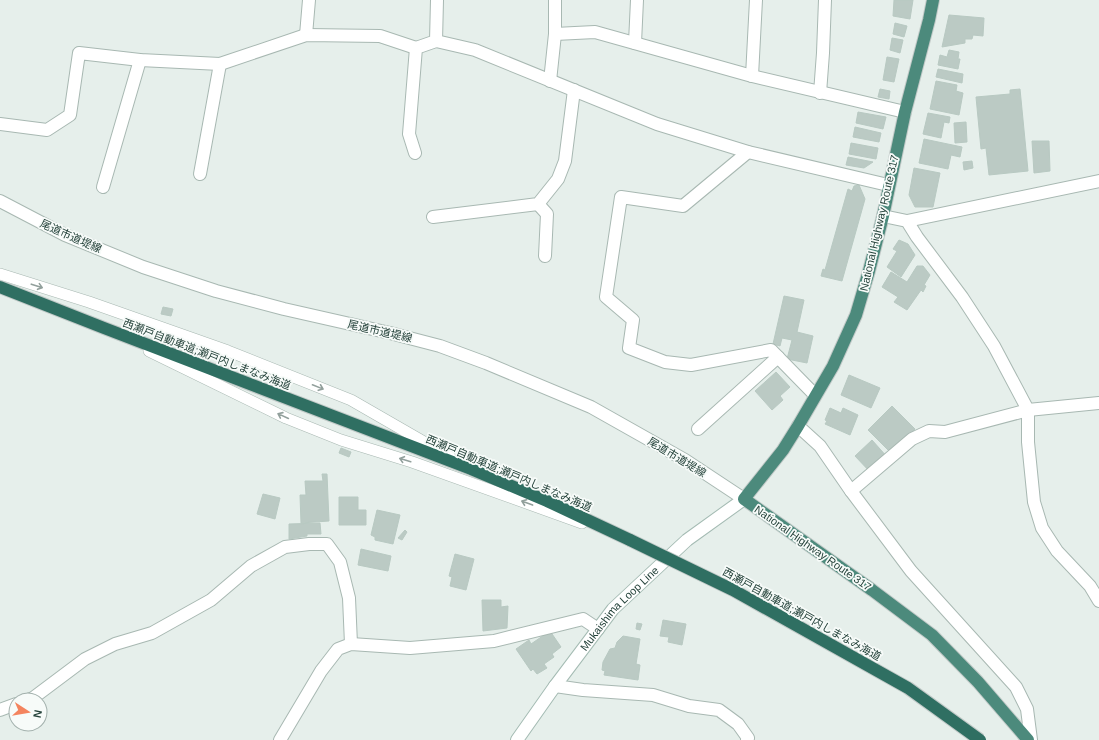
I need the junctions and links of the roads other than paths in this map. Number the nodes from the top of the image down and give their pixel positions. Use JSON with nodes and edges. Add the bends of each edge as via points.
{"nodes":[{"id":1,"x":309,"y":0,"type":"edge"},
{"id":2,"x":437,"y":0,"type":"edge"},
{"id":3,"x":555,"y":0,"type":"edge"},
{"id":4,"x":637,"y":0,"type":"edge"},
{"id":5,"x":756,"y":0,"type":"edge"},
{"id":6,"x":825,"y":0,"type":"edge"},
{"id":7,"x":933,"y":0,"type":"edge"},
{"id":8,"x":554,"y":34,"type":"junction"},
{"id":9,"x":306,"y":35,"type":"junction"},
{"id":10,"x":436,"y":41,"type":"junction"},
{"id":11,"x":635,"y":43,"type":"junction"},
{"id":12,"x":416,"y":48,"type":"junction"},
{"id":13,"x":140,"y":60,"type":"junction"},
{"id":14,"x":220,"y":64,"type":"junction"},
{"id":15,"x":752,"y":76,"type":"junction"},
{"id":16,"x":550,"y":81,"type":"junction"},
{"id":17,"x":574,"y":90,"type":"junction"},
{"id":18,"x":820,"y":93,"type":"junction"},
{"id":19,"x":905,"y":112,"type":"junction"},
{"id":20,"x":0,"y":124,"type":"edge"},
{"id":21,"x":748,"y":152,"type":"junction"},
{"id":22,"x":416,"y":153,"type":"dead end"},
{"id":23,"x":200,"y":174,"type":"dead end"},
{"id":24,"x":1099,"y":182,"type":"edge"},
{"id":25,"x":888,"y":185,"type":"junction"},
{"id":26,"x":102,"y":187,"type":"dead end"},
{"id":27,"x":0,"y":201,"type":"edge"},
{"id":28,"x":538,"y":204,"type":"junction"},
{"id":29,"x":882,"y":216,"type":"junction"},
{"id":30,"x":433,"y":217,"type":"dead end"},
{"id":31,"x":907,"y":221,"type":"junction"},
{"id":32,"x":545,"y":256,"type":"dead end"},
{"id":33,"x":0,"y":274,"type":"edge"},
{"id":34,"x":0,"y":286,"type":"edge"},
{"id":35,"x":104,"y":328,"type":"junction"},
{"id":36,"x":778,"y":357,"type":"junction"},
{"id":37,"x":815,"y":395,"type":"junction"},
{"id":38,"x":1099,"y":403,"type":"edge"},
{"id":39,"x":1028,"y":410,"type":"junction"},
{"id":40,"x":798,"y":426,"type":"junction"},
{"id":41,"x":698,"y":429,"type":"dead end"},
{"id":42,"x":471,"y":469,"type":"junction"},
{"id":43,"x":851,"y":490,"type":"junction"},
{"id":44,"x":744,"y":499,"type":"junction"},
{"id":45,"x":630,"y":540,"type":"junction"},
{"id":46,"x":1099,"y":601,"type":"edge"},
{"id":47,"x":598,"y":629,"type":"junction"},
{"id":48,"x":351,"y":644,"type":"junction"},
{"id":49,"x":555,"y":686,"type":"junction"},
{"id":50,"x":41,"y":692,"type":"edge"},
{"id":51,"x":280,"y":740,"type":"edge"},
{"id":52,"x":517,"y":740,"type":"edge"},
{"id":53,"x":747,"y":740,"type":"edge"},
{"id":54,"x":980,"y":740,"type":"edge"},
{"id":55,"x":1028,"y":740,"type":"edge"},
{"id":56,"x":1031,"y":740,"type":"edge"}],
"edges":[{"from":1,"to":9,"type":"street"},
{"from":2,"to":10,"type":"street"},
{"from":3,"to":8,"type":"street"},
{"from":4,"to":11,"type":"street"},
{"from":5,"to":15,"type":"street"},
{"from":6,"to":18,"type":"street"},
{"from":7,"to":19,"type":"highway","name":"National Highway Route 317"},
{"from":8,"to":11,"type":"street","via":[[595,32]]},
{"from":8,"to":16,"type":"street"},
{"from":9,"to":12,"type":"street","via":[[380,36]]},
{"from":9,"to":14,"type":"street"},
{"from":10,"to":12,"type":"street"},
{"from":10,"to":16,"type":"street","via":[[475,50]]},
{"from":11,"to":15,"type":"street"},
{"from":12,"to":22,"type":"street","via":[[410,134]]},
{"from":13,"to":14,"type":"street"},
{"from":13,"to":20,"type":"street","via":[[79,53],[70,115],[47,130]]},
{"from":13,"to":26,"type":"street"},
{"from":14,"to":23,"type":"street"},
{"from":15,"to":18,"type":"street"},
{"from":16,"to":17,"type":"street"},
{"from":17,"to":21,"type":"street","via":[[657,124]]},
{"from":17,"to":28,"type":"street","via":[[565,161],[558,179]]},
{"from":18,"to":19,"type":"street"},
{"from":19,"to":25,"type":"highway","name":"National Highway Route 317"},
{"from":21,"to":25,"type":"street"},
{"from":21,"to":36,"type":"street","via":[[683,206],[621,197],[606,297],[633,320],[629,348],[665,362],[691,365],[771,350]]},
{"from":24,"to":31,"type":"street"},
{"from":25,"to":29,"type":"highway","name":"National Highway Route 317"},
{"from":27,"to":44,"type":"street","name":"尾道市道堤線","via":[[65,235],[143,267],[216,291],[440,346],[486,362],[591,406],[684,460]]},
{"from":28,"to":30,"type":"street"},
{"from":28,"to":32,"type":"street","via":[[547,214]]},
{"from":29,"to":31,"type":"street"},
{"from":29,"to":37,"type":"highway","name":"National Highway Route 317","via":[[856,316],[833,366]]},
{"from":31,"to":39,"type":"street","via":[[986,334]]},
{"from":33,"to":42,"type":"lane","one_way":true,"via":[[228,351],[351,400]]},
{"from":34,"to":35,"type":"highway","name":"西瀬戸自動車道;瀬戸内しまなみ海道"},
{"from":35,"to":42,"type":"highway","name":"西瀬戸自動車道;瀬戸内しまなみ海道"},
{"from":45,"to":35,"type":"lane","one_way":true,"via":[[412,462],[341,440],[286,418]]},
{"from":36,"to":37,"type":"street"},
{"from":36,"to":41,"type":"street"},
{"from":37,"to":40,"type":"highway","name":"National Highway Route 317"},
{"from":38,"to":39,"type":"street"},
{"from":39,"to":43,"type":"street","via":[[945,432],[929,431],[912,439]]},
{"from":39,"to":46,"type":"street","via":[[1028,442],[1034,502],[1042,528],[1057,552],[1090,586]]},
{"from":40,"to":43,"type":"street","via":[[820,446]]},
{"from":40,"to":44,"type":"highway","name":"National Highway Route 317","via":[[779,456]]},
{"from":42,"to":45,"type":"highway","name":"西瀬戸自動車道;瀬戸内しまなみ海道"},
{"from":43,"to":56,"type":"street","via":[[911,571],[1016,687],[1027,709]]},
{"from":44,"to":47,"type":"street","name":"Mukaishima Loop Line","via":[[687,540],[613,609]]},
{"from":44,"to":55,"type":"highway","name":"National Highway Route 317","via":[[932,635],[978,682]]},
{"from":45,"to":54,"type":"highway","name":"西瀬戸自動車道;瀬戸内しまなみ海道","bridge":true,"via":[[733,590],[908,688]]},
{"from":47,"to":48,"type":"street","via":[[582,618],[494,641],[410,648]]},
{"from":47,"to":49,"type":"street","name":"Mukaishima Loop Line"},
{"from":48,"to":50,"type":"street","via":[[348,598],[340,562],[327,544],[285,547],[251,566],[211,600],[152,633],[115,644],[85,659]]},
{"from":48,"to":51,"type":"street","via":[[338,648],[321,670]]},
{"from":49,"to":52,"type":"street","name":"Mukaishima Loop Line"},
{"from":49,"to":53,"type":"street","via":[[653,695],[689,706],[719,710],[738,724]]}]}
